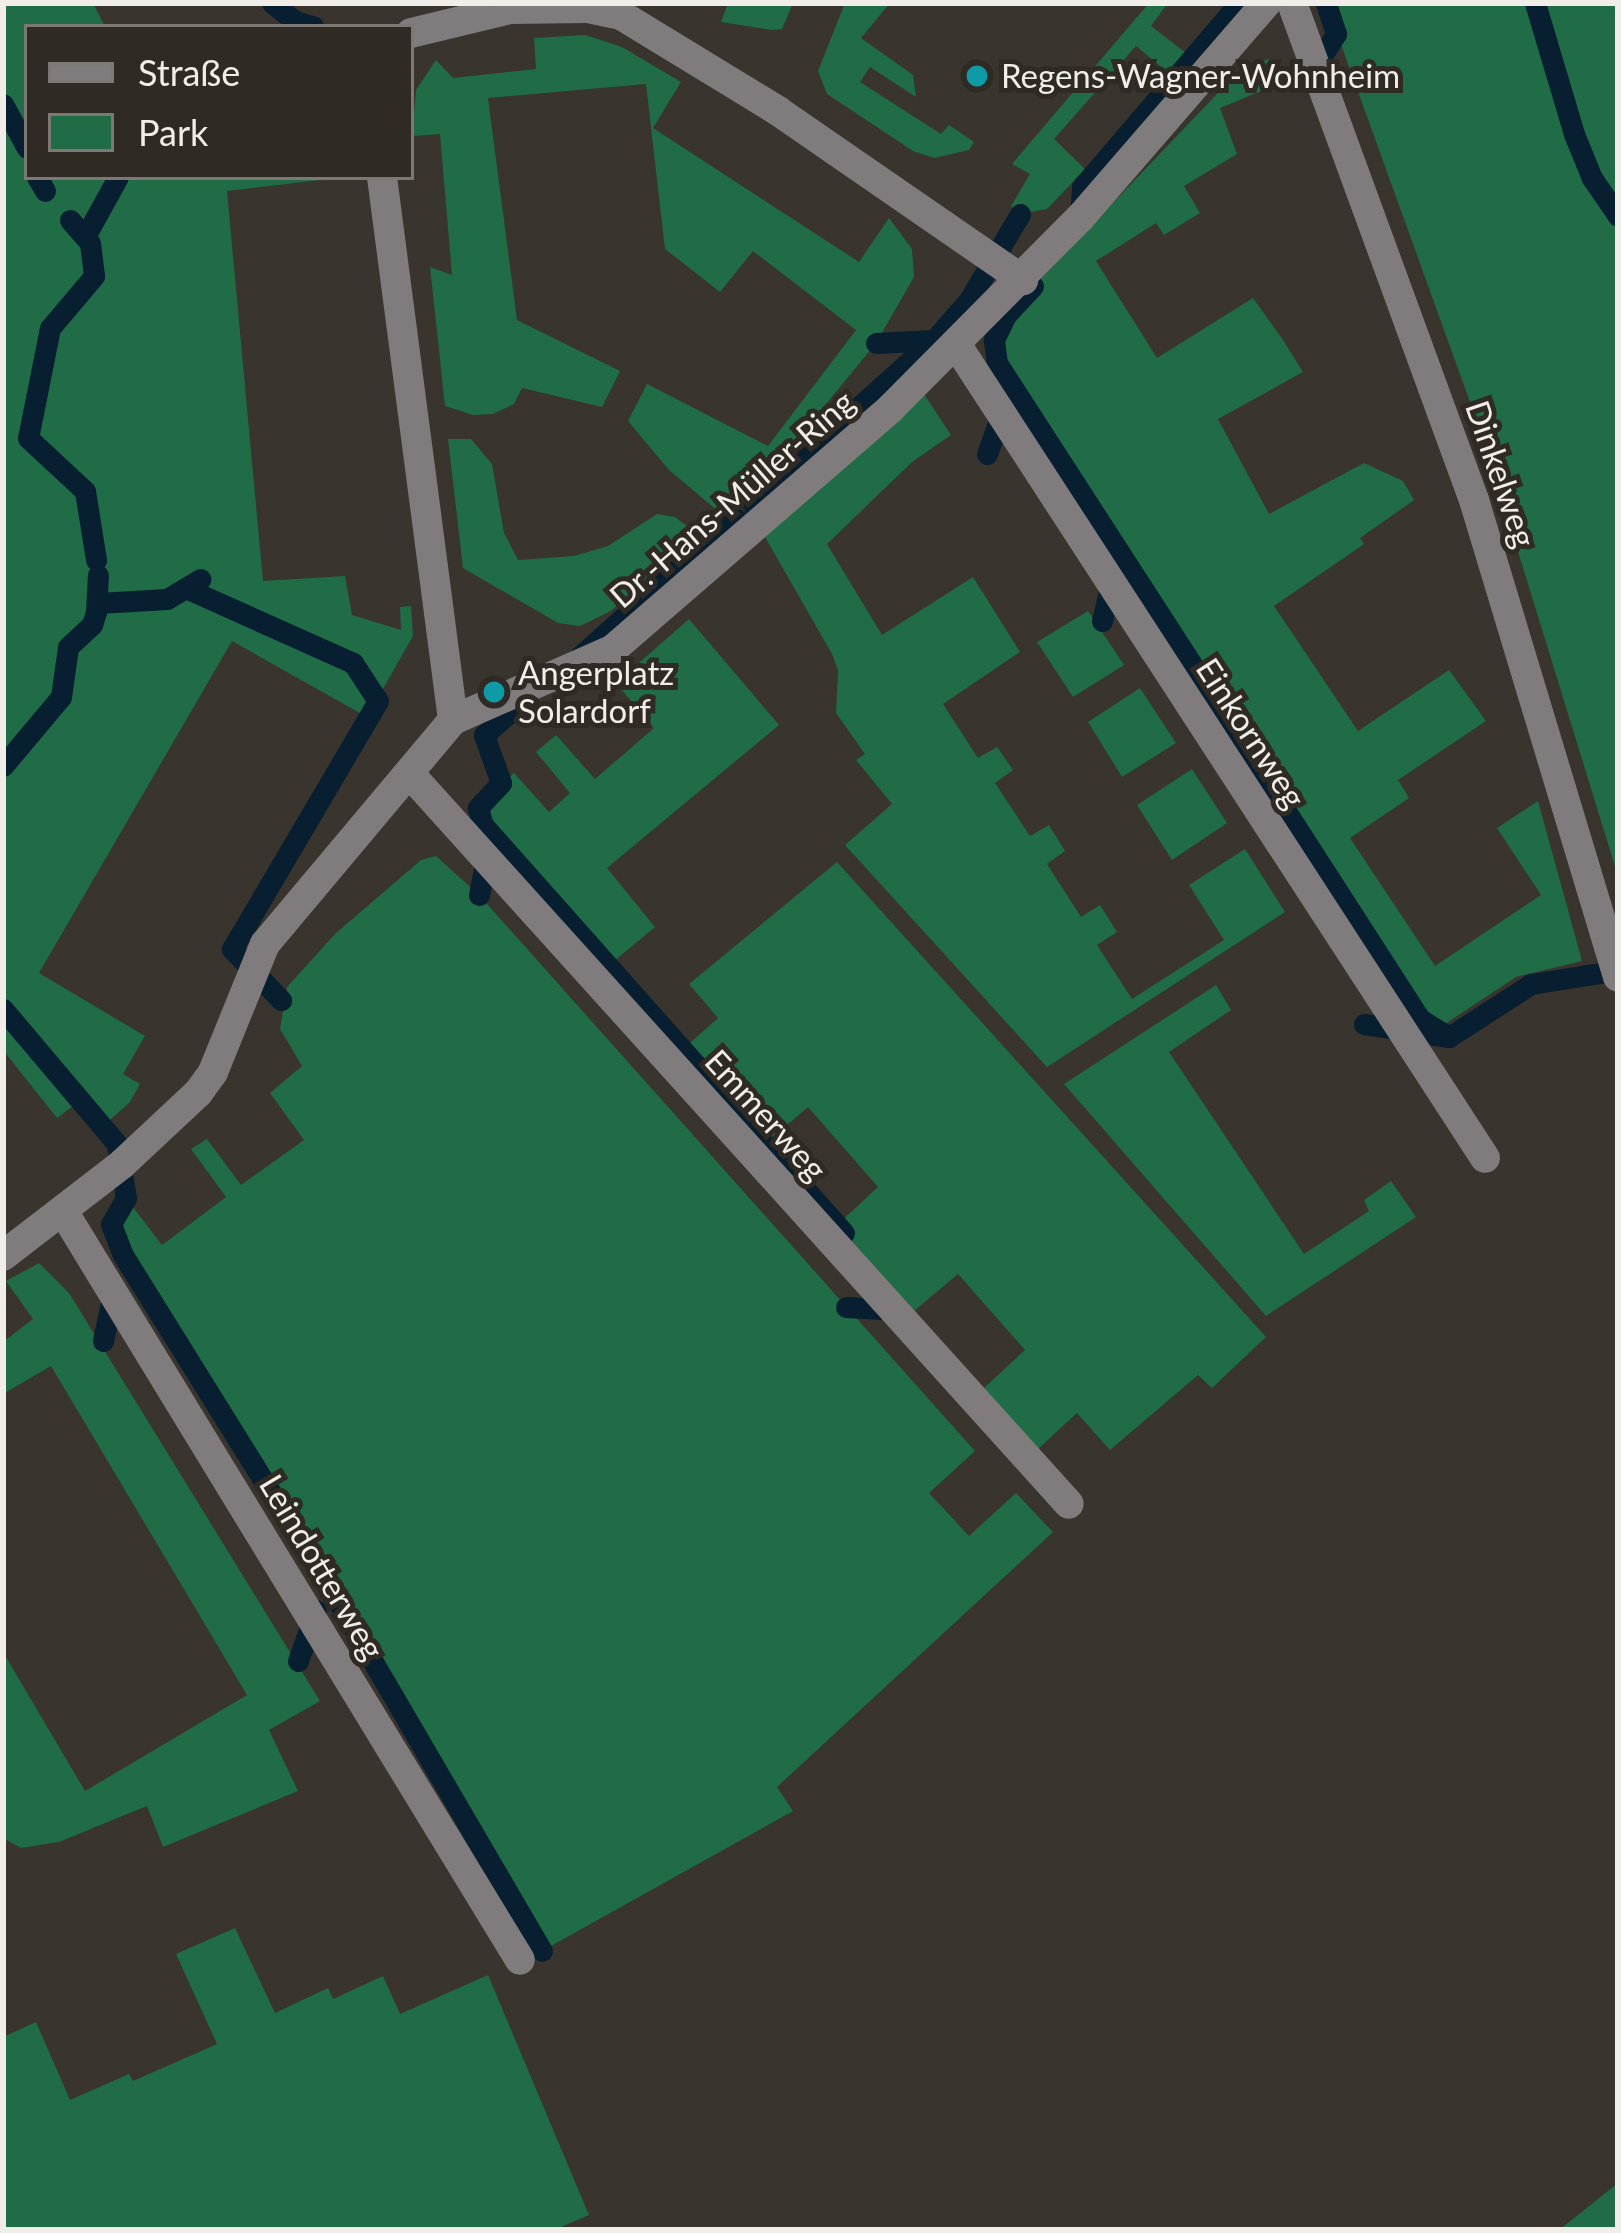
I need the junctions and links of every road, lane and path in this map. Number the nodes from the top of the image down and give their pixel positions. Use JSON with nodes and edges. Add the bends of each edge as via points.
{"nodes":[{"id":1,"x":1266,"y":3,"type":"edge"},
{"id":2,"x":1292,"y":3,"type":"edge"},
{"id":3,"x":414,"y":32,"type":"edge"},
{"id":4,"x":382,"y":180,"type":"edge"},
{"id":5,"x":1023,"y":280,"type":"junction"},
{"id":6,"x":958,"y":346,"type":"junction"},
{"id":7,"x":453,"y":720,"type":"junction"},
{"id":8,"x":410,"y":774,"type":"junction"},
{"id":9,"x":1618,"y":977,"type":"edge"},
{"id":10,"x":1485,"y":1158,"type":"dead end"},
{"id":11,"x":63,"y":1211,"type":"junction"},
{"id":12,"x":3,"y":1256,"type":"edge"},
{"id":13,"x":1069,"y":1504,"type":"dead end"},
{"id":14,"x":520,"y":1960,"type":"dead end"}],
"edges":[{"from":1,"to":5,"type":"street","name":"Dr.-Hans-Müller-Ring"},
{"from":2,"to":9,"type":"street","name":"Dinkelweg","via":[[1474,500]]},
{"from":3,"to":5,"type":"street","via":[[510,9],[621,15],[778,111]]},
{"from":4,"to":7,"type":"street"},
{"from":5,"to":6,"type":"street","name":"Dr.-Hans-Müller-Ring"},
{"from":6,"to":7,"type":"street","name":"Dr.-Hans-Müller-Ring","via":[[627,639]]},
{"from":6,"to":10,"type":"street","name":"Einkornweg"},
{"from":7,"to":8,"type":"street","name":"Dr.-Hans-Müller-Ring"},
{"from":8,"to":11,"type":"street","name":"Dr.-Hans-Müller-Ring","via":[[265,944],[198,1094]]},
{"from":8,"to":13,"type":"street","name":"Emmerweg"},
{"from":11,"to":12,"type":"street","name":"Dr.-Hans-Müller-Ring"},
{"from":11,"to":14,"type":"street","name":"Leindotterweg"}]}
